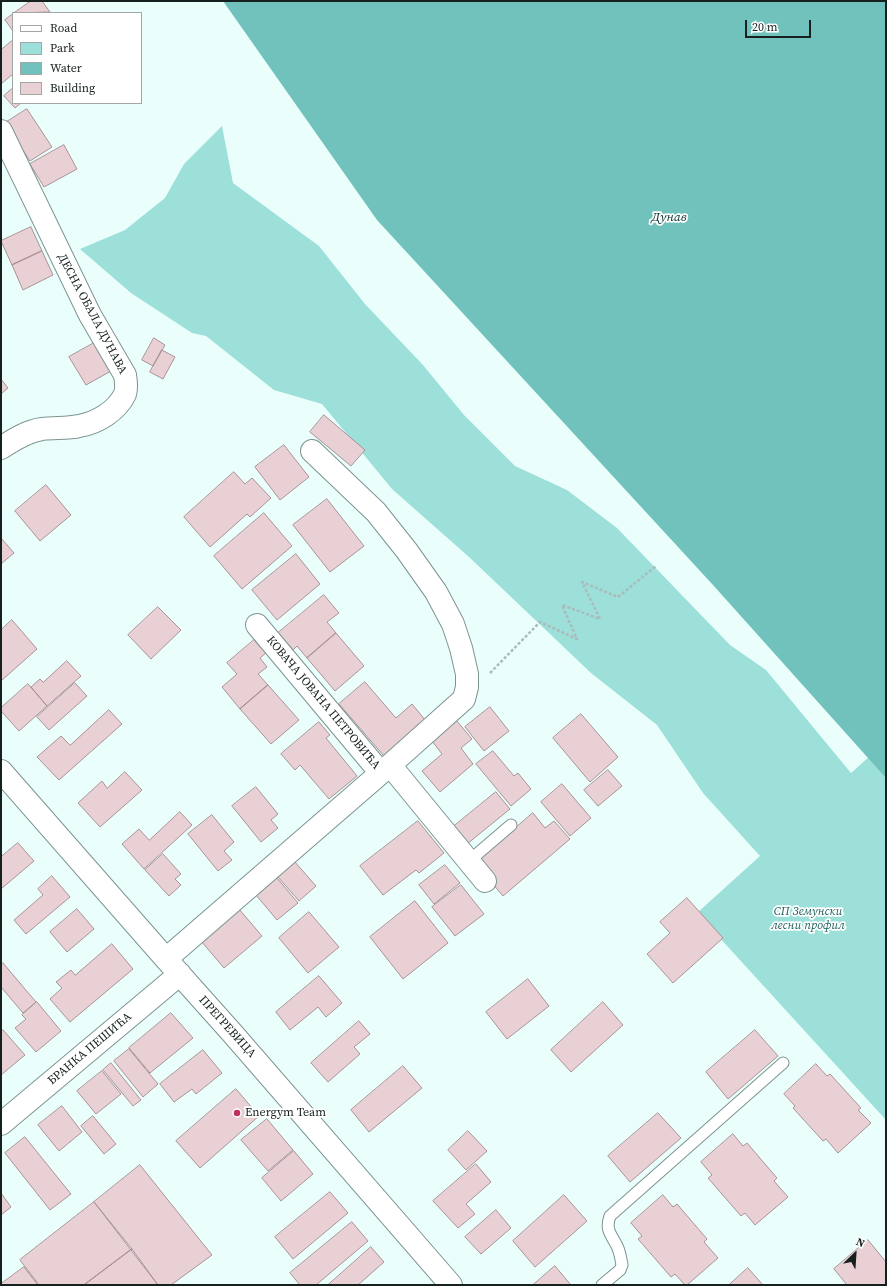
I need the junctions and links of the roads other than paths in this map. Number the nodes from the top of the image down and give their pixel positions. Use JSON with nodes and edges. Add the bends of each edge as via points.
{"nodes":[{"id":1,"x":1,"y":131,"type":"edge"},
{"id":2,"x":1,"y":448,"type":"edge"},
{"id":3,"x":312,"y":451,"type":"dead end"},
{"id":4,"x":257,"y":625,"type":"dead end"},
{"id":5,"x":385,"y":769,"type":"junction"},
{"id":6,"x":1,"y":771,"type":"edge"},
{"id":7,"x":511,"y":825,"type":"dead end"},
{"id":8,"x":469,"y":862,"type":"junction"},
{"id":9,"x":485,"y":881,"type":"dead end"},
{"id":10,"x":173,"y":967,"type":"junction"},
{"id":11,"x":783,"y":1063,"type":"dead end"},
{"id":12,"x":1,"y":1124,"type":"edge"},
{"id":13,"x":451,"y":1285,"type":"edge"},
{"id":14,"x":602,"y":1285,"type":"edge"}],
"edges":[{"from":1,"to":2,"type":"street","name":"ДЕСНА ОБАЛА ДУНАВА","via":[[90,315],[125,375],[126,383],[120,402],[96,421],[78,427],[30,432]]},
{"from":3,"to":5,"type":"street","name":"КОВАЧА ЈОВАНА ПЕТРОВИЋА","via":[[376,512],[436,592],[453,624],[467,674],[464,699]]},
{"from":4,"to":5,"type":"street","name":"КОВАЧА ЈОВАНА ПЕТРОВИЋА"},
{"from":5,"to":8,"type":"street","name":"КОВАЧА ЈОВАНА ПЕТРОВИЋА"},
{"from":5,"to":10,"type":"street","name":"БРАНКА ПЕШИЋА"},
{"from":6,"to":10,"type":"street","name":"ПРЕГРЕВИЦА"},
{"from":7,"to":8,"type":"lane"},
{"from":8,"to":9,"type":"street","name":"КОВАЧА ЈОВАНА ПЕТРОВИЋА"},
{"from":10,"to":12,"type":"street","name":"БРАНКА ПЕШИЋА"},
{"from":10,"to":13,"type":"street","name":"ПРЕГРЕВИЦА"},
{"from":11,"to":14,"type":"lane","via":[[610,1216],[607,1224],[608,1233],[617,1247],[622,1265],[620,1270]]}]}
